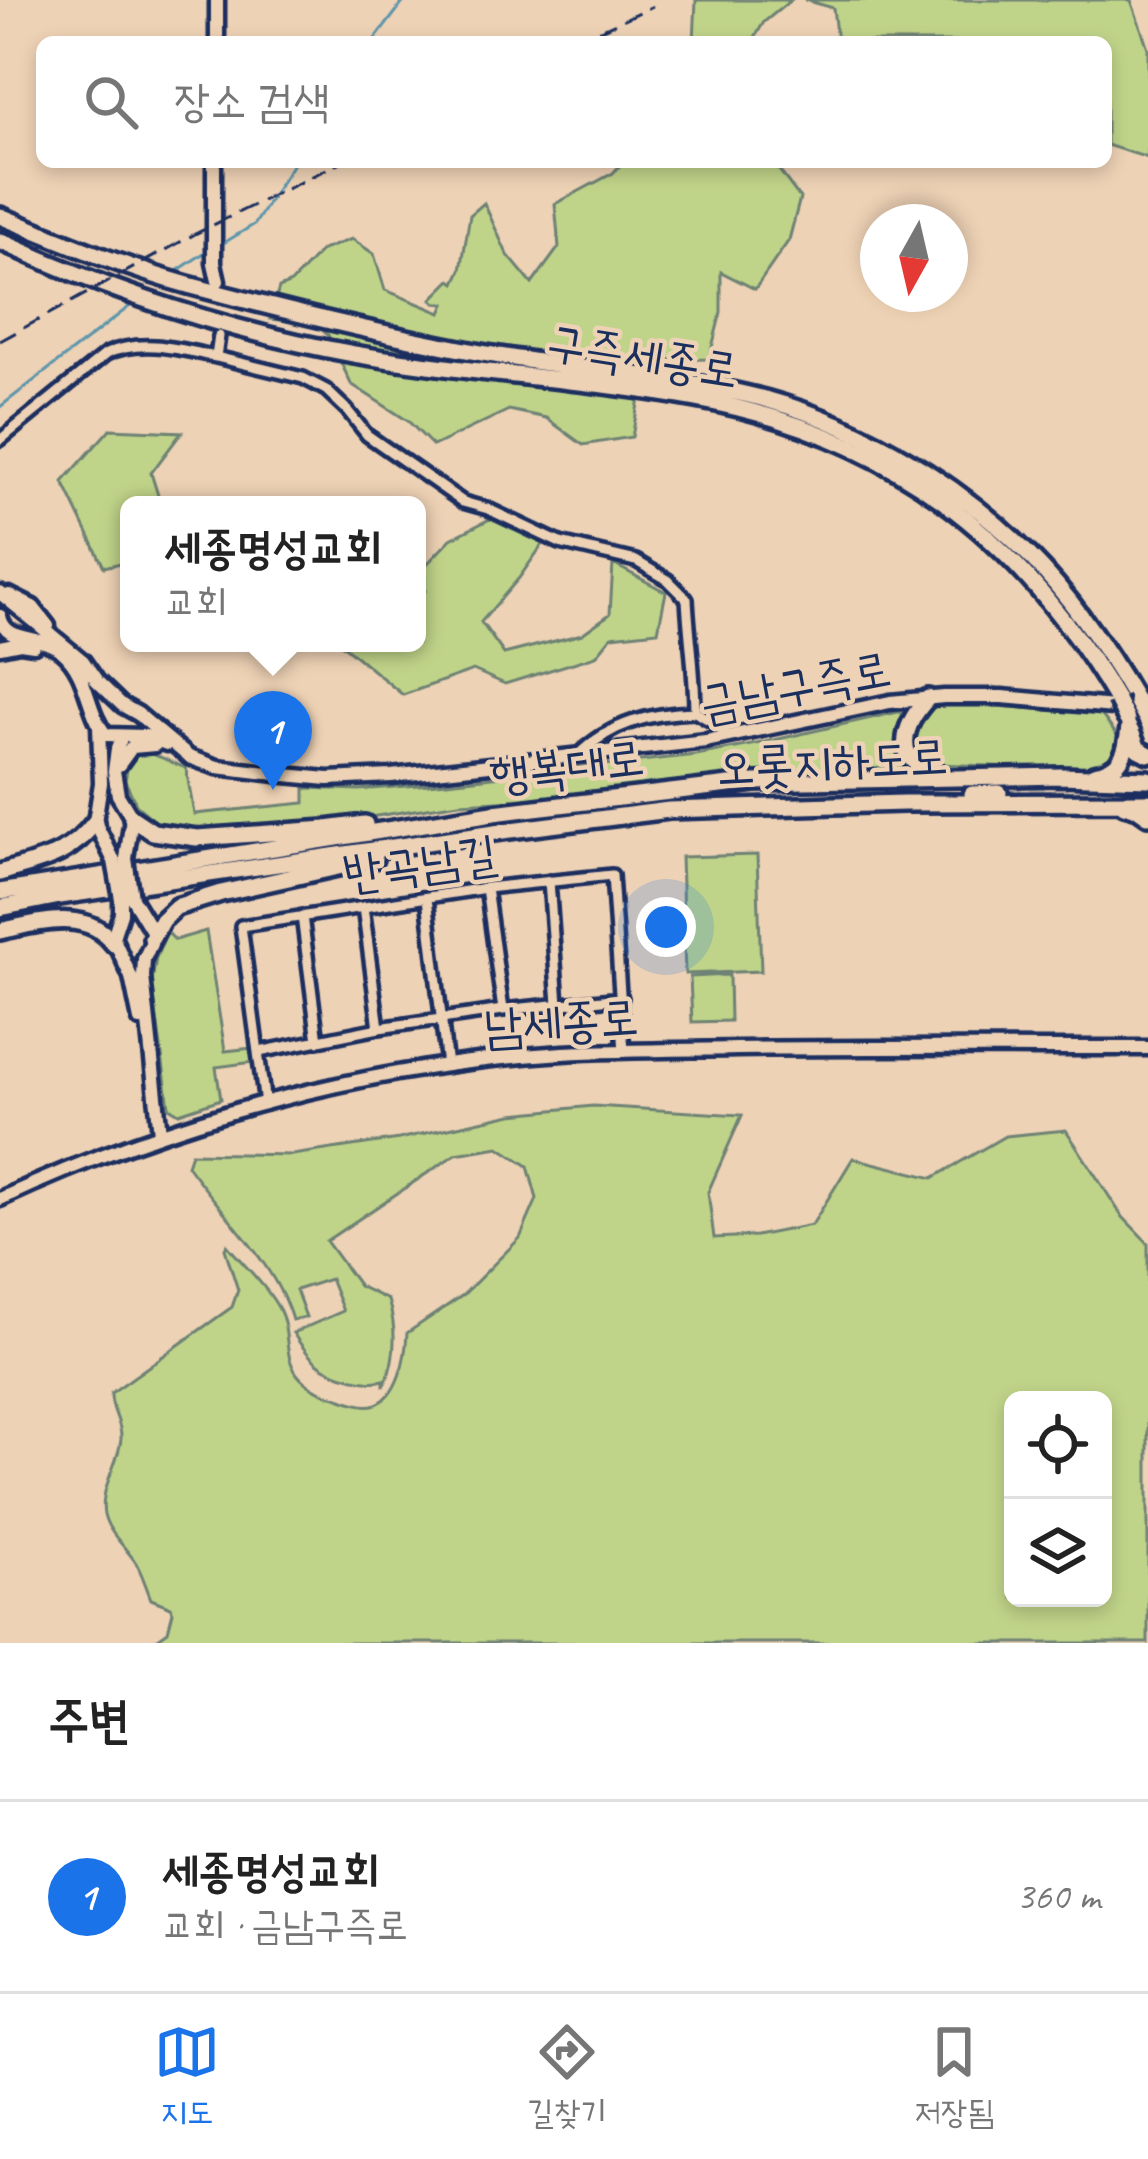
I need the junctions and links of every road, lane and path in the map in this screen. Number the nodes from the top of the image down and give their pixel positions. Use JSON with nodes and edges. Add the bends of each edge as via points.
{"nodes":[{"id":1,"x":218,"y":0,"type":"edge"},
{"id":2,"x":217,"y":36,"type":"edge"},
{"id":3,"x":214,"y":168,"type":"edge"},
{"id":4,"x":0,"y":216,"type":"edge"},
{"id":5,"x":0,"y":241,"type":"edge"},
{"id":6,"x":218,"y":281,"type":"dead end"},
{"id":7,"x":219,"y":336,"type":"dead end"},
{"id":8,"x":216,"y":357,"type":"junction"},
{"id":9,"x":0,"y":440,"type":"edge"},
{"id":10,"x":0,"y":593,"type":"edge"},
{"id":11,"x":24,"y":613,"type":"junction"},
{"id":12,"x":0,"y":620,"type":"edge"},
{"id":13,"x":16,"y":634,"type":"junction"},
{"id":14,"x":0,"y":644,"type":"edge"},
{"id":15,"x":78,"y":663,"type":"junction"},
{"id":16,"x":87,"y":689,"type":"junction"},
{"id":17,"x":928,"y":698,"type":"junction"},
{"id":18,"x":124,"y":706,"type":"junction"},
{"id":19,"x":1143,"y":706,"type":"edge"},
{"id":20,"x":694,"y":712,"type":"junction"},
{"id":21,"x":99,"y":722,"type":"junction"},
{"id":22,"x":1148,"y":722,"type":"edge"},
{"id":23,"x":1128,"y":723,"type":"junction"},
{"id":24,"x":123,"y":735,"type":"junction"},
{"id":25,"x":727,"y":737,"type":"junction"},
{"id":26,"x":174,"y":746,"type":"junction"},
{"id":27,"x":98,"y":754,"type":"junction"},
{"id":28,"x":1148,"y":754,"type":"edge"},
{"id":29,"x":578,"y":755,"type":"junction"},
{"id":30,"x":114,"y":775,"type":"junction"},
{"id":31,"x":1061,"y":776,"type":"junction"},
{"id":32,"x":1148,"y":779,"type":"edge"},
{"id":33,"x":994,"y":784,"type":"junction"},
{"id":34,"x":1115,"y":802,"type":"junction"},
{"id":35,"x":1148,"y":802,"type":"edge"},
{"id":36,"x":1059,"y":803,"type":"junction"},
{"id":37,"x":670,"y":810,"type":"junction"},
{"id":38,"x":129,"y":813,"type":"junction"},
{"id":39,"x":493,"y":813,"type":"junction"},
{"id":40,"x":1148,"y":816,"type":"edge"},
{"id":41,"x":96,"y":819,"type":"junction"},
{"id":42,"x":495,"y":832,"type":"junction"},
{"id":43,"x":120,"y":860,"type":"junction"},
{"id":44,"x":0,"y":873,"type":"edge"},
{"id":45,"x":549,"y":881,"type":"junction"},
{"id":46,"x":486,"y":888,"type":"junction"},
{"id":47,"x":0,"y":892,"type":"edge"},
{"id":48,"x":126,"y":898,"type":"junction"},
{"id":49,"x":427,"y":898,"type":"junction"},
{"id":50,"x":363,"y":907,"type":"junction"},
{"id":51,"x":0,"y":908,"type":"edge"},
{"id":52,"x":302,"y":916,"type":"junction"},
{"id":53,"x":0,"y":931,"type":"edge"},
{"id":54,"x":150,"y":944,"type":"junction"},
{"id":55,"x":116,"y":946,"type":"junction"},
{"id":56,"x":622,"y":998,"type":"junction"},
{"id":57,"x":558,"y":1004,"type":"junction"},
{"id":58,"x":503,"y":1010,"type":"junction"},
{"id":59,"x":442,"y":1019,"type":"junction"},
{"id":60,"x":379,"y":1028,"type":"junction"},
{"id":61,"x":318,"y":1041,"type":"junction"},
{"id":62,"x":1148,"y":1048,"type":"edge"},
{"id":63,"x":149,"y":1049,"type":"junction"},
{"id":64,"x":259,"y":1052,"type":"junction"},
{"id":65,"x":624,"y":1052,"type":"junction"},
{"id":66,"x":447,"y":1066,"type":"junction"},
{"id":67,"x":265,"y":1103,"type":"junction"},
{"id":68,"x":160,"y":1133,"type":"junction"},
{"id":69,"x":0,"y":1198,"type":"edge"}],
"edges":[{"from":1,"to":2,"type":"street"},
{"from":3,"to":6,"type":"street"},
{"from":4,"to":19,"type":"highway","name":"구즉세종로","via":[[187,285],[473,352],[745,394],[854,433],[943,484],[1029,555]]},
{"from":5,"to":23,"type":"highway","name":"구즉세종로","bridge":true,"via":[[122,293],[260,334],[356,355],[696,399],[845,443],[933,492],[1016,563],[1090,655]]},
{"from":7,"to":8,"type":"street"},
{"from":8,"to":9,"type":"street","via":[[120,347]]},
{"from":8,"to":20,"type":"street","via":[[326,390],[367,435],[463,502],[560,543],[636,561],[668,580],[687,599]]},
{"from":10,"to":11,"type":"street","name":"금남구즉로"},
{"from":10,"to":15,"type":"street","via":[[33,607]]},
{"from":11,"to":12,"type":"street","via":[[8,608]]},
{"from":11,"to":13,"type":"street","via":[[28,627]]},
{"from":11,"to":15,"type":"street","name":"금남구즉로"},
{"from":12,"to":13,"type":"street"},
{"from":13,"to":14,"type":"street"},
{"from":13,"to":15,"type":"street","name":"금남구즉로"},
{"from":14,"to":15,"type":"street","via":[[42,646]]},
{"from":15,"to":16,"type":"street","name":"금남구즉로"},
{"from":15,"to":18,"type":"street","name":"금남구즉로"},
{"from":16,"to":21,"type":"street","name":"금남구즉로"},
{"from":16,"to":27,"type":"street"},
{"from":17,"to":19,"type":"street","name":"금남구즉로"},
{"from":17,"to":25,"type":"street","name":"금남구즉로"},
{"from":17,"to":33,"type":"highway","via":[[906,730],[912,758],[930,771]]},
{"from":18,"to":21,"type":"street","via":[[105,707]]},
{"from":18,"to":24,"type":"street","via":[[132,723]]},
{"from":18,"to":26,"type":"street","name":"금남구즉로"},
{"from":19,"to":22,"type":"highway","name":"구즉세종로","bridge":true},
{"from":20,"to":25,"type":"street"},
{"from":20,"to":29,"type":"street","via":[[623,724]]},
{"from":21,"to":24,"type":"street","name":"금남구즉로","via":[[106,735]]},
{"from":21,"to":27,"type":"street"},
{"from":23,"to":28,"type":"highway","name":"구즉세종로"},
{"from":23,"to":31,"type":"highway","via":[[1115,767]]},
{"from":24,"to":26,"type":"street","name":"금남구즉로"},
{"from":24,"to":30,"type":"street"},
{"from":25,"to":29,"type":"street","name":"금남구즉로"},
{"from":26,"to":29,"type":"street","name":"금남구즉로","via":[[217,767],[328,779]]},
{"from":26,"to":30,"type":"street","via":[[132,747]]},
{"from":27,"to":41,"type":"street"},
{"from":30,"to":38,"type":"street"},
{"from":31,"to":32,"type":"highway","name":"행복대로"},
{"from":31,"to":33,"type":"highway","name":"행복대로"},
{"from":31,"to":36,"type":"highway","via":[[1076,788]]},
{"from":33,"to":37,"type":"highway","name":"오롯지하도로"},
{"from":33,"to":39,"type":"highway","name":"행복대로","via":[[755,782]]},
{"from":34,"to":35,"type":"highway","name":"행복대로"},
{"from":34,"to":36,"type":"highway","name":"행복대로"},
{"from":34,"to":40,"type":"highway"},
{"from":36,"to":37,"type":"highway","name":"행복대로"},
{"from":37,"to":42,"type":"highway","name":"행복대로"},
{"from":38,"to":39,"type":"highway","via":[[152,832],[196,838]]},
{"from":38,"to":41,"type":"street","via":[[109,804]]},
{"from":38,"to":43,"type":"street"},
{"from":39,"to":47,"type":"highway","name":"행복대로"},
{"from":41,"to":43,"type":"street"},
{"from":41,"to":44,"type":"highway","via":[[53,857]]},
{"from":42,"to":51,"type":"highway","name":"행복대로"},
{"from":42,"to":54,"type":"highway","via":[[176,907]]},
{"from":43,"to":48,"type":"street","bridge":true},
{"from":45,"to":46,"type":"street","name":"반곡남길"},
{"from":45,"to":56,"type":"street","name":"반곡남길","via":[[612,874]]},
{"from":45,"to":57,"type":"street"},
{"from":46,"to":49,"type":"street","name":"반곡남길"},
{"from":46,"to":58,"type":"street"},
{"from":48,"to":54,"type":"street","via":[[149,926]]},
{"from":48,"to":55,"type":"street"},
{"from":49,"to":50,"type":"street","name":"반곡남길"},
{"from":49,"to":59,"type":"street"},
{"from":50,"to":52,"type":"street","name":"반곡남길"},
{"from":50,"to":60,"type":"street"},
{"from":52,"to":61,"type":"street"},
{"from":52,"to":64,"type":"street","name":"반곡남길","via":[[241,926]]},
{"from":53,"to":55,"type":"highway","via":[[68,919],[106,932]]},
{"from":54,"to":55,"type":"street","via":[[129,955]]},
{"from":54,"to":63,"type":"street","via":[[143,979]]},
{"from":55,"to":63,"type":"street"},
{"from":56,"to":57,"type":"street"},
{"from":56,"to":65,"type":"street","name":"반곡남길"},
{"from":57,"to":58,"type":"street"},
{"from":58,"to":59,"type":"street"},
{"from":59,"to":60,"type":"street"},
{"from":59,"to":66,"type":"street"},
{"from":60,"to":61,"type":"street"},
{"from":61,"to":64,"type":"street"},
{"from":62,"to":65,"type":"street","name":"남세종로"},
{"from":63,"to":68,"type":"street"},
{"from":64,"to":67,"type":"street","name":"반곡남길"},
{"from":65,"to":66,"type":"street","name":"남세종로"},
{"from":66,"to":67,"type":"street","name":"남세종로"},
{"from":67,"to":68,"type":"street","name":"남세종로"},
{"from":68,"to":69,"type":"street","name":"남세종로"}]}
